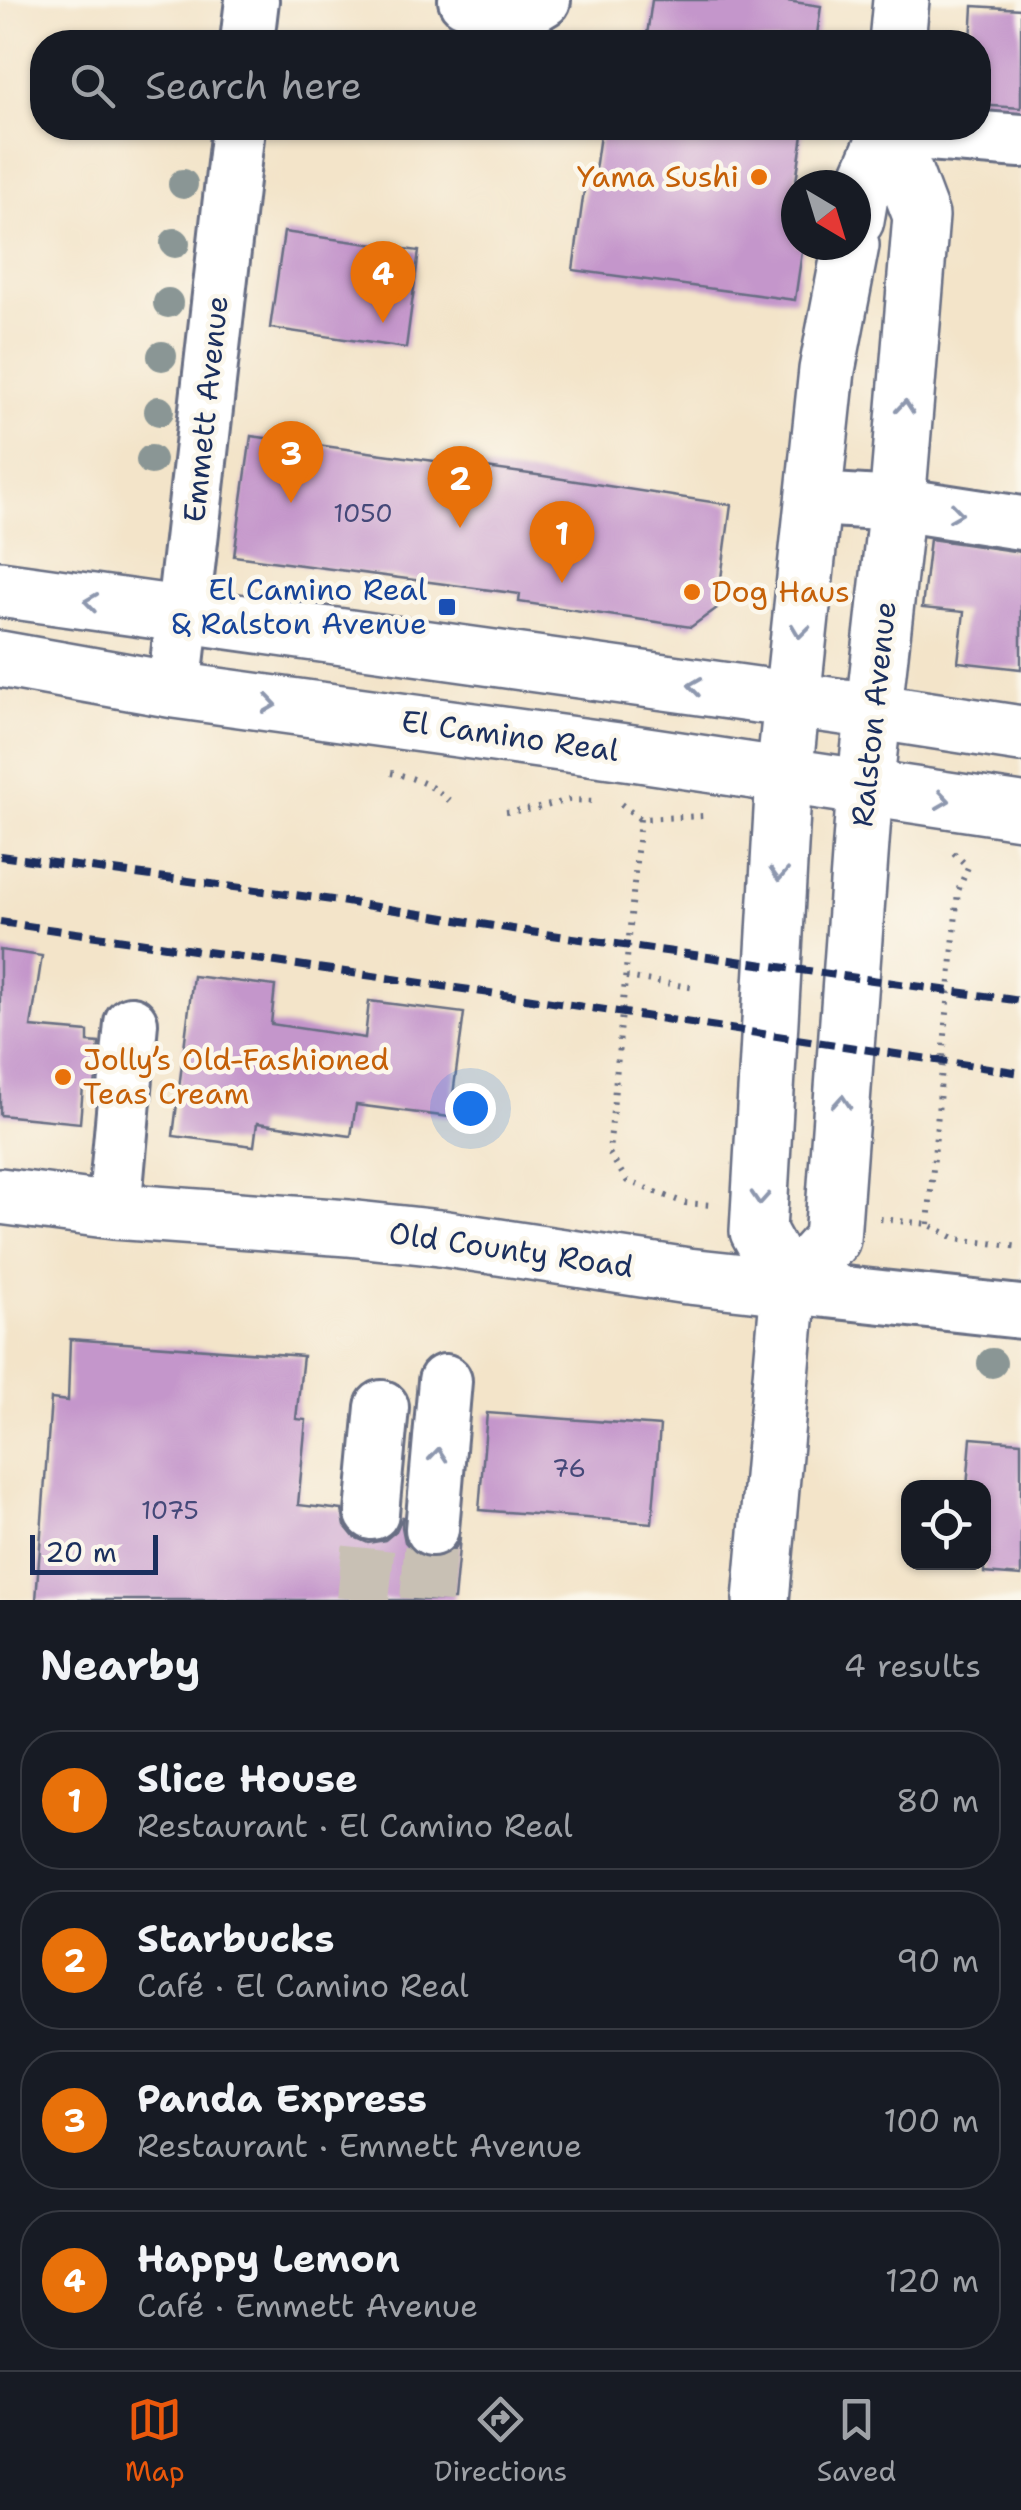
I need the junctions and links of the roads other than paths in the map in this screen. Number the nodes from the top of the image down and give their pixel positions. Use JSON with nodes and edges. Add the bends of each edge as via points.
{"nodes":[{"id":1,"x":252,"y":0,"type":"edge"},
{"id":2,"x":466,"y":0,"type":"edge"},
{"id":3,"x":544,"y":0,"type":"edge"},
{"id":4,"x":901,"y":0,"type":"edge"},
{"id":5,"x":248,"y":30,"type":"edge"},
{"id":6,"x":898,"y":30,"type":"edge"},
{"id":7,"x":991,"y":138,"type":"edge"},
{"id":8,"x":237,"y":140,"type":"edge"},
{"id":9,"x":884,"y":140,"type":"edge"},
{"id":10,"x":893,"y":140,"type":"edge"},
{"id":11,"x":1021,"y":141,"type":"edge"},
{"id":12,"x":871,"y":171,"type":"edge"},
{"id":13,"x":848,"y":260,"type":"edge"},
{"id":14,"x":815,"y":499,"type":"junction"},
{"id":15,"x":896,"y":504,"type":"junction"},
{"id":16,"x":1018,"y":522,"type":"edge"},
{"id":17,"x":0,"y":589,"type":"edge"},
{"id":18,"x":183,"y":615,"type":"junction"},
{"id":19,"x":0,"y":659,"type":"edge"},
{"id":20,"x":174,"y":690,"type":"junction"},
{"id":21,"x":792,"y":700,"type":"junction"},
{"id":22,"x":872,"y":711,"type":"junction"},
{"id":23,"x":1021,"y":734,"type":"edge"},
{"id":24,"x":784,"y":776,"type":"junction"},
{"id":25,"x":866,"y":788,"type":"junction"},
{"id":26,"x":1021,"y":811,"type":"edge"},
{"id":27,"x":131,"y":1023,"type":"dead end"},
{"id":28,"x":0,"y":1196,"type":"edge"},
{"id":29,"x":114,"y":1211,"type":"junction"},
{"id":30,"x":789,"y":1287,"type":"junction"},
{"id":31,"x":1021,"y":1312,"type":"edge"},
{"id":32,"x":444,"y":1382,"type":"dead end"},
{"id":33,"x":382,"y":1407,"type":"dead end"},
{"id":34,"x":372,"y":1513,"type":"tunnel mouth"},
{"id":35,"x":432,"y":1529,"type":"tunnel mouth"},
{"id":36,"x":761,"y":1600,"type":"edge"}],
"edges":[{"from":1,"to":5,"type":"street"},
{"from":2,"to":3,"type":"street","via":[[529,9]]},
{"from":4,"to":6,"type":"main road"},
{"from":7,"to":11,"type":"street"},
{"from":8,"to":18,"type":"street","name":"Emmett Avenue"},
{"from":9,"to":12,"type":"main road"},
{"from":15,"to":10,"type":"main road","name":"Ralston Avenue","one_way":true,"via":[[921,216]]},
{"from":13,"to":14,"type":"main road"},
{"from":14,"to":15,"type":"street"},
{"from":14,"to":21,"type":"main road","one_way":true},
{"from":15,"to":16,"type":"street","one_way":true},
{"from":15,"to":22,"type":"main road","name":"Ralston Avenue"},
{"from":18,"to":17,"type":"main road","one_way":true},
{"from":18,"to":20,"type":"street","name":"Emmett Avenue"},
{"from":21,"to":18,"type":"main road","one_way":true},
{"from":19,"to":20,"type":"main road","name":"El Camino Real"},
{"from":20,"to":24,"type":"main road","name":"El Camino Real","one_way":true},
{"from":21,"to":22,"type":"main road"},
{"from":21,"to":24,"type":"main road"},
{"from":22,"to":23,"type":"main road"},
{"from":22,"to":25,"type":"main road","name":"Ralston Avenue"},
{"from":24,"to":25,"type":"main road","name":"El Camino Real"},
{"from":24,"to":30,"type":"main road","one_way":true,"via":[[758,1231]]},
{"from":25,"to":26,"type":"main road","name":"El Camino Real","one_way":true},
{"from":30,"to":25,"type":"main road","name":"Ralston Avenue","one_way":true,"via":[[832,1239]]},
{"from":27,"to":29,"type":"street"},
{"from":28,"to":29,"type":"main road","name":"Old County Road"},
{"from":29,"to":30,"type":"main road","name":"Old County Road","via":[[348,1228]]},
{"from":30,"to":31,"type":"street","name":"Old County Road"},
{"from":30,"to":36,"type":"main road"},
{"from":35,"to":32,"type":"street","one_way":true},
{"from":33,"to":34,"type":"street"}]}
